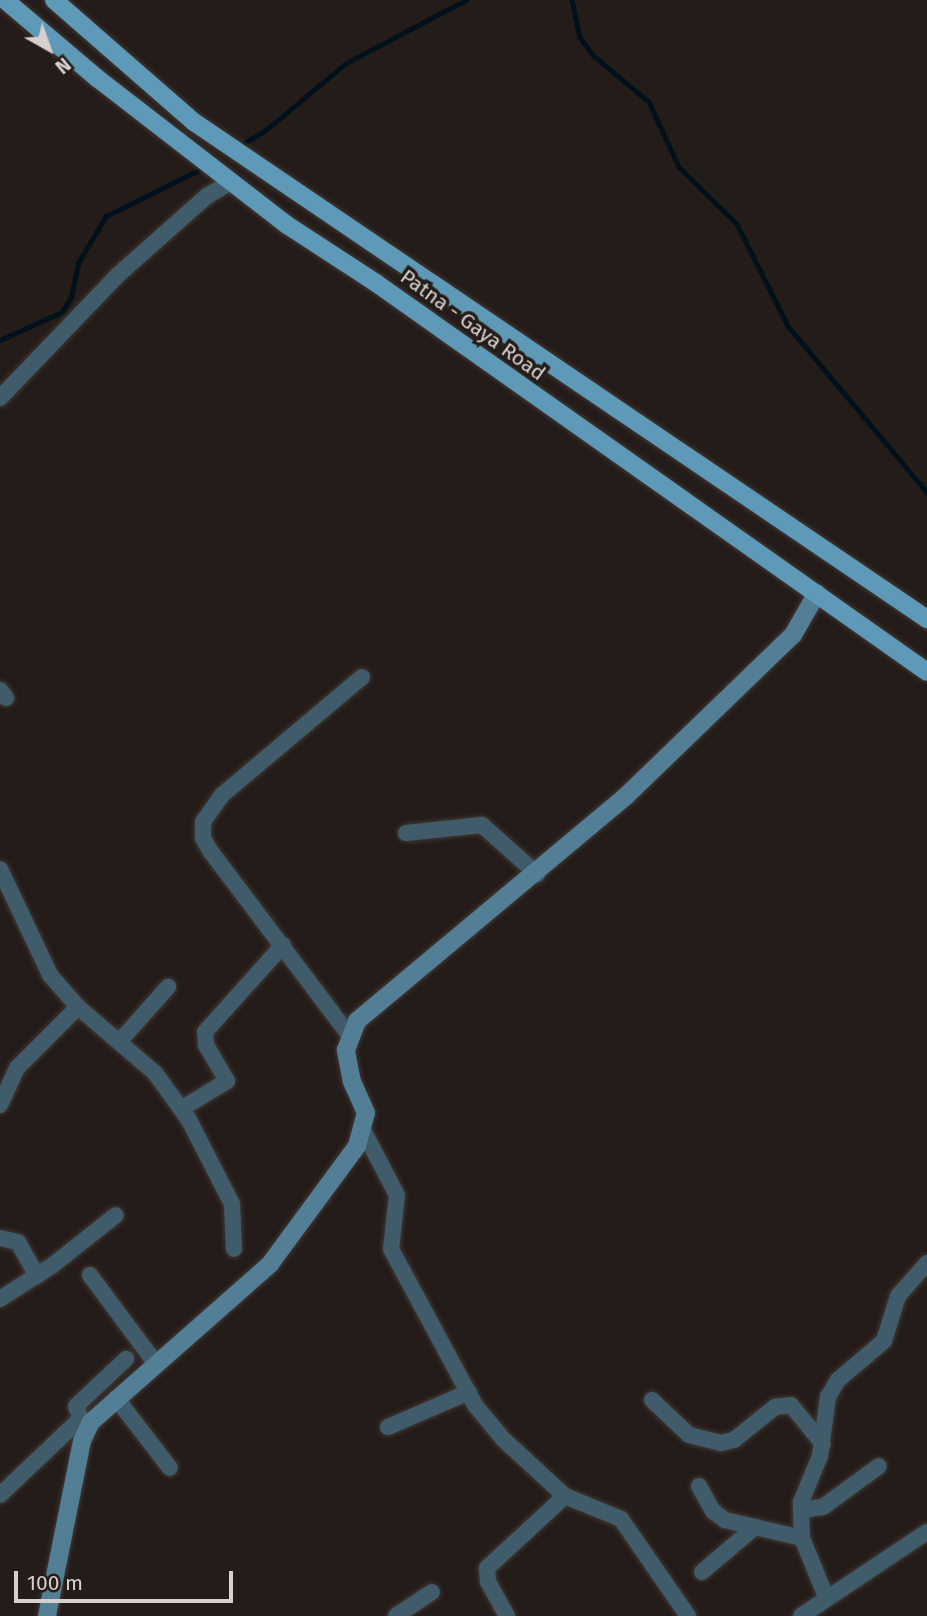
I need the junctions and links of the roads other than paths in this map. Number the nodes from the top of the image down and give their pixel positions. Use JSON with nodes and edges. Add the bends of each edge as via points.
{"nodes":[{"id":1,"x":5,"y":0,"type":"edge"},
{"id":2,"x":54,"y":0,"type":"edge"},
{"id":3,"x":232,"y":183,"type":"junction"},
{"id":4,"x":0,"y":398,"type":"edge"},
{"id":5,"x":817,"y":593,"type":"junction"},
{"id":6,"x":927,"y":619,"type":"edge"},
{"id":7,"x":927,"y":671,"type":"edge"},
{"id":8,"x":362,"y":677,"type":"dead end"},
{"id":9,"x":406,"y":833,"type":"dead end"},
{"id":10,"x":537,"y":874,"type":"junction"},
{"id":11,"x":2,"y":879,"type":"edge"},
{"id":12,"x":283,"y":945,"type":"junction"},
{"id":13,"x":168,"y":987,"type":"dead end"},
{"id":14,"x":78,"y":1007,"type":"junction"},
{"id":15,"x":349,"y":1035,"type":"junction"},
{"id":16,"x":119,"y":1042,"type":"junction"},
{"id":17,"x":6,"y":1076,"type":"edge"},
{"id":18,"x":0,"y":1105,"type":"edge"},
{"id":19,"x":181,"y":1109,"type":"junction"},
{"id":20,"x":365,"y":1132,"type":"junction"},
{"id":21,"x":116,"y":1215,"type":"dead end"},
{"id":22,"x":0,"y":1238,"type":"edge"},
{"id":23,"x":234,"y":1249,"type":"dead end"},
{"id":24,"x":927,"y":1263,"type":"edge"},
{"id":25,"x":90,"y":1275,"type":"dead end"},
{"id":26,"x":37,"y":1276,"type":"junction"},
{"id":27,"x":0,"y":1299,"type":"edge"},
{"id":28,"x":126,"y":1359,"type":"dead end"},
{"id":29,"x":156,"y":1364,"type":"junction"},
{"id":30,"x":469,"y":1392,"type":"junction"},
{"id":31,"x":116,"y":1398,"type":"junction"},
{"id":32,"x":652,"y":1400,"type":"dead end"},
{"id":33,"x":83,"y":1425,"type":"junction"},
{"id":34,"x":388,"y":1427,"type":"dead end"},
{"id":35,"x":823,"y":1444,"type":"junction"},
{"id":36,"x":879,"y":1466,"type":"dead end"},
{"id":37,"x":170,"y":1468,"type":"dead end"},
{"id":38,"x":699,"y":1486,"type":"dead end"},
{"id":39,"x":0,"y":1495,"type":"edge"},
{"id":40,"x":565,"y":1496,"type":"junction"},
{"id":41,"x":801,"y":1510,"type":"junction"},
{"id":42,"x":755,"y":1527,"type":"junction"},
{"id":43,"x":927,"y":1532,"type":"edge"},
{"id":44,"x":802,"y":1538,"type":"junction"},
{"id":45,"x":702,"y":1572,"type":"dead end"},
{"id":46,"x":432,"y":1592,"type":"dead end"},
{"id":47,"x":826,"y":1597,"type":"junction"},
{"id":48,"x":809,"y":1613,"type":"edge"},
{"id":49,"x":47,"y":1616,"type":"edge"},
{"id":50,"x":396,"y":1616,"type":"edge"},
{"id":51,"x":507,"y":1616,"type":"edge"},
{"id":52,"x":688,"y":1616,"type":"edge"}],
"edges":[{"from":1,"to":3,"type":"main road","name":"Patna - Gaya Road"},
{"from":2,"to":6,"type":"main road","via":[[194,122]]},
{"from":3,"to":4,"type":"street","via":[[207,196],[119,274]]},
{"from":3,"to":5,"type":"main road","name":"Patna - Gaya Road"},
{"from":5,"to":7,"type":"main road","name":"Patna - Gaya Road"},
{"from":5,"to":10,"type":"street","via":[[793,635],[625,797]]},
{"from":8,"to":12,"type":"street","via":[[222,795],[203,822],[203,838],[212,852]]},
{"from":9,"to":10,"type":"street","via":[[482,825]]},
{"from":10,"to":15,"type":"street","via":[[386,995]]},
{"from":11,"to":14,"type":"street","via":[[41,961]]},
{"from":12,"to":15,"type":"street"},
{"from":12,"to":19,"type":"street","via":[[205,1032],[206,1045],[227,1081]]},
{"from":13,"to":16,"type":"street"},
{"from":14,"to":16,"type":"street"},
{"from":14,"to":17,"type":"street"},
{"from":15,"to":20,"type":"street","via":[[346,1050],[352,1082],[366,1113]]},
{"from":16,"to":19,"type":"street","via":[[155,1073]]},
{"from":17,"to":18,"type":"street"},
{"from":19,"to":23,"type":"street","via":[[227,1191],[234,1218]]},
{"from":20,"to":29,"type":"street","via":[[277,1257]]},
{"from":20,"to":30,"type":"street","via":[[397,1195],[391,1249]]},
{"from":21,"to":26,"type":"street"},
{"from":22,"to":26,"type":"street","via":[[18,1242]]},
{"from":24,"to":35,"type":"street","via":[[898,1296],[884,1341],[831,1388]]},
{"from":25,"to":29,"type":"street"},
{"from":26,"to":27,"type":"street"},
{"from":28,"to":33,"type":"street","via":[[80,1400],[76,1410]]},
{"from":29,"to":31,"type":"street"},
{"from":30,"to":34,"type":"street"},
{"from":30,"to":40,"type":"street","via":[[503,1438]]},
{"from":31,"to":33,"type":"street"},
{"from":31,"to":37,"type":"street"},
{"from":32,"to":35,"type":"street","via":[[689,1435],[721,1443],[734,1440],[775,1408],[791,1405]]},
{"from":33,"to":39,"type":"street"},
{"from":33,"to":49,"type":"street"},
{"from":35,"to":41,"type":"street"},
{"from":36,"to":41,"type":"street","via":[[823,1507]]},
{"from":38,"to":42,"type":"street","via":[[719,1516]]},
{"from":40,"to":51,"type":"street","via":[[487,1568],[488,1582]]},
{"from":40,"to":52,"type":"street","via":[[621,1519]]},
{"from":41,"to":44,"type":"street"},
{"from":42,"to":44,"type":"street"},
{"from":42,"to":45,"type":"street"},
{"from":43,"to":47,"type":"street"},
{"from":44,"to":47,"type":"street"},
{"from":46,"to":50,"type":"street"},
{"from":47,"to":48,"type":"street"}]}
